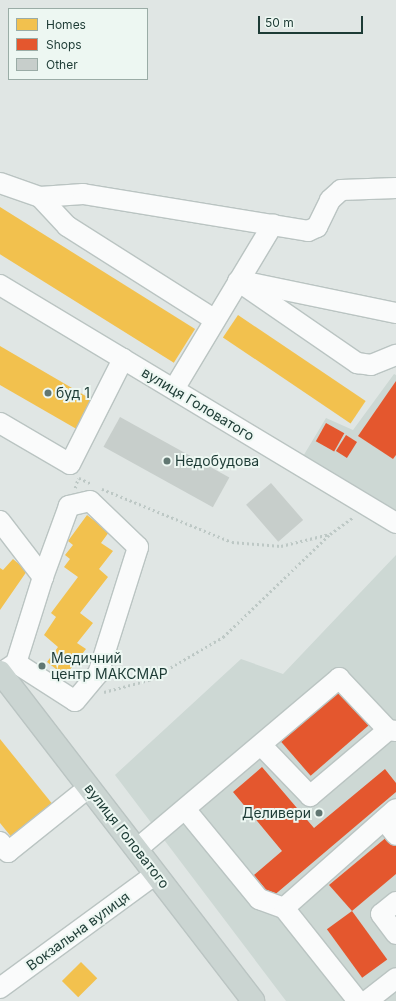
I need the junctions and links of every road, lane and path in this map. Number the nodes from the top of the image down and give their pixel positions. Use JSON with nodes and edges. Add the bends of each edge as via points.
{"nodes":[{"id":1,"x":0,"y":183,"type":"edge"},
{"id":2,"x":396,"y":188,"type":"edge"},
{"id":3,"x":40,"y":197,"type":"junction"},
{"id":4,"x":273,"y":224,"type":"junction"},
{"id":5,"x":238,"y":281,"type":"junction"},
{"id":6,"x":0,"y":285,"type":"edge"},
{"id":7,"x":396,"y":313,"type":"edge"},
{"id":8,"x":214,"y":320,"type":"junction"},
{"id":9,"x":396,"y":355,"type":"edge"},
{"id":10,"x":124,"y":359,"type":"junction"},
{"id":11,"x":174,"y":389,"type":"junction"},
{"id":12,"x":0,"y":423,"type":"edge"},
{"id":13,"x":78,"y":478,"type":"dead end"},
{"id":14,"x":366,"y":506,"type":"junction"},
{"id":15,"x":0,"y":522,"type":"edge"},
{"id":16,"x":396,"y":523,"type":"edge"},
{"id":17,"x":330,"y":534,"type":"junction"},
{"id":18,"x":43,"y":577,"type":"junction"},
{"id":19,"x":5,"y":669,"type":"edge"},
{"id":20,"x":75,"y":701,"type":"junction"},
{"id":21,"x":392,"y":731,"type":"edge"},
{"id":22,"x":260,"y":745,"type":"junction"},
{"id":23,"x":89,"y":786,"type":"junction"},
{"id":24,"x":185,"y":809,"type":"junction"},
{"id":25,"x":392,"y":822,"type":"edge"},
{"id":26,"x":0,"y":842,"type":"edge"},
{"id":27,"x":137,"y":849,"type":"junction"},
{"id":28,"x":156,"y":874,"type":"junction"},
{"id":29,"x":396,"y":902,"type":"edge"},
{"id":30,"x":284,"y":908,"type":"junction"},
{"id":31,"x":396,"y":934,"type":"edge"},
{"id":32,"x":396,"y":978,"type":"edge"},
{"id":33,"x":0,"y":988,"type":"edge"},
{"id":34,"x":253,"y":1001,"type":"edge"},
{"id":35,"x":358,"y":1001,"type":"edge"},
{"id":36,"x":367,"y":1001,"type":"edge"}],
"edges":[{"from":1,"to":3,"type":"street"},
{"from":2,"to":4,"type":"street","via":[[341,190],[330,200],[317,228],[308,231]]},
{"from":3,"to":4,"type":"street","via":[[83,194]]},
{"from":3,"to":8,"type":"street","via":[[67,226]]},
{"from":4,"to":5,"type":"street"},
{"from":5,"to":7,"type":"street"},
{"from":5,"to":8,"type":"street"},
{"from":5,"to":9,"type":"street","via":[[357,363],[371,365]]},
{"from":6,"to":10,"type":"street","name":"вулиця Головатого"},
{"from":8,"to":11,"type":"street"},
{"from":10,"to":11,"type":"street","name":"вулиця Головатого"},
{"from":10,"to":12,"type":"street","via":[[70,464]]},
{"from":11,"to":14,"type":"street","name":"вулиця Головатого"},
{"from":13,"to":17,"type":"path","via":[[167,518],[232,542],[282,546]]},
{"from":14,"to":16,"type":"street","name":"вулиця Головатого"},
{"from":14,"to":17,"type":"path"},
{"from":15,"to":18,"type":"street"},
{"from":17,"to":20,"type":"path","via":[[223,637],[149,680]]},
{"from":18,"to":19,"type":"street"},
{"from":18,"to":20,"type":"street","via":[[69,506],[90,501],[138,547],[98,674]]},
{"from":19,"to":20,"type":"street"},
{"from":19,"to":23,"type":"main road","name":"вулиця Головатого"},
{"from":21,"to":22,"type":"street","via":[[310,796]]},
{"from":21,"to":22,"type":"street","via":[[339,678]]},
{"from":22,"to":24,"type":"street"},
{"from":23,"to":26,"type":"street","via":[[8,852]]},
{"from":23,"to":27,"type":"main road","name":"вулиця Головатого"},
{"from":24,"to":27,"type":"street"},
{"from":24,"to":30,"type":"street","via":[[259,899]]},
{"from":25,"to":30,"type":"street"},
{"from":27,"to":28,"type":"main road","name":"вулиця Головатого"},
{"from":28,"to":33,"type":"street","name":"Вокзальна вулиця"},
{"from":28,"to":34,"type":"main road","name":"вулиця Головатого"},
{"from":29,"to":31,"type":"street","via":[[381,914]]},
{"from":30,"to":35,"type":"street"},
{"from":32,"to":36,"type":"street"}]}
